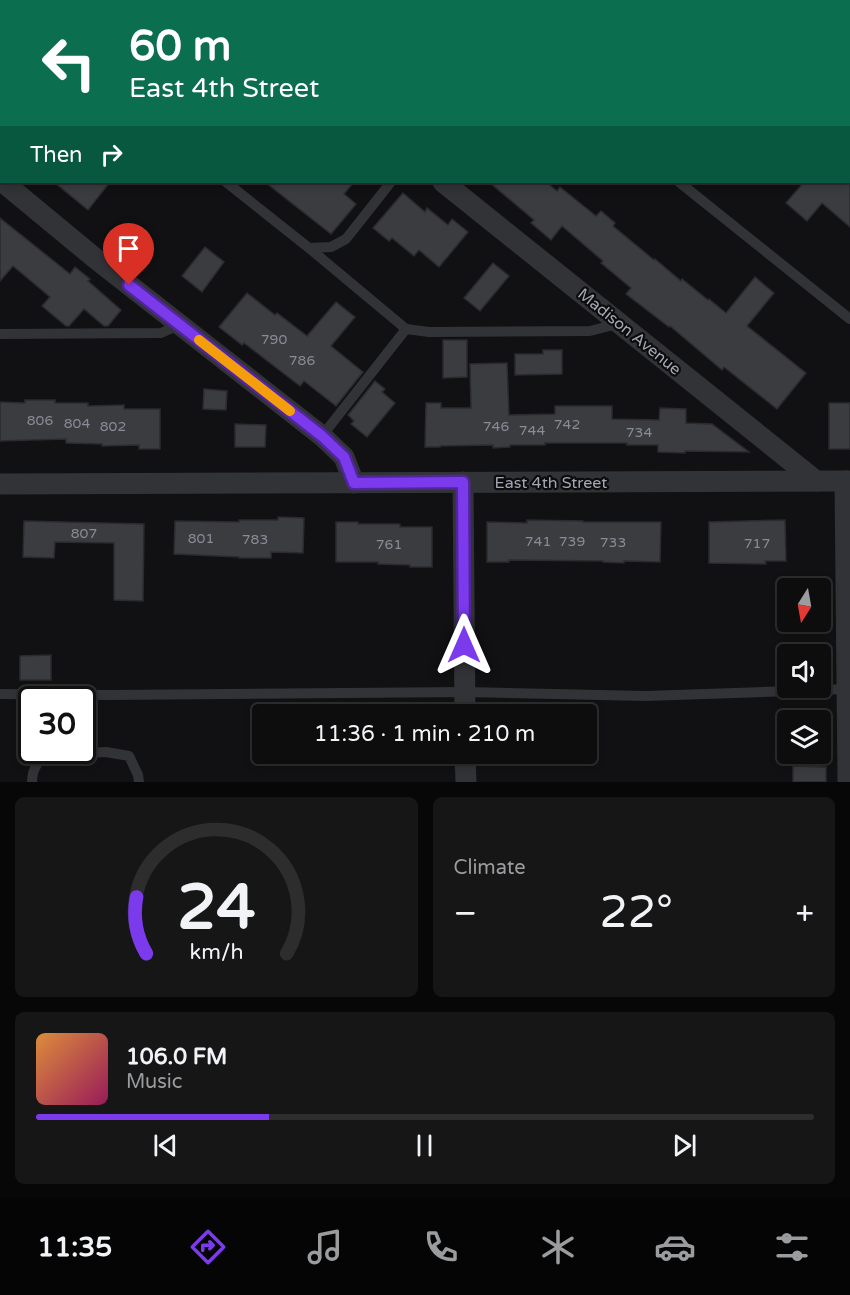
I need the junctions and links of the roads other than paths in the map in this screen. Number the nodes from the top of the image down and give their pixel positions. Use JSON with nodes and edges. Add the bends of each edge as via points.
{"nodes":[{"id":1,"x":5,"y":183,"type":"edge"},
{"id":2,"x":227,"y":183,"type":"edge"},
{"id":3,"x":390,"y":183,"type":"edge"},
{"id":4,"x":444,"y":183,"type":"edge"},
{"id":5,"x":680,"y":183,"type":"edge"},
{"id":6,"x":309,"y":248,"type":"junction"},
{"id":7,"x":850,"y":319,"type":"edge"},
{"id":8,"x":621,"y":323,"type":"junction"},
{"id":9,"x":179,"y":325,"type":"junction"},
{"id":10,"x":406,"y":329,"type":"junction"},
{"id":11,"x":0,"y":334,"type":"edge"},
{"id":12,"x":322,"y":436,"type":"junction"},
{"id":13,"x":816,"y":481,"type":"junction"},
{"id":14,"x":847,"y":481,"type":"edge"},
{"id":15,"x":463,"y":482,"type":"junction"},
{"id":16,"x":354,"y":483,"type":"junction"},
{"id":17,"x":0,"y":484,"type":"edge"},
{"id":18,"x":848,"y":689,"type":"edge"},
{"id":19,"x":465,"y":692,"type":"junction"},
{"id":20,"x":0,"y":694,"type":"edge"},
{"id":21,"x":465,"y":704,"type":"edge"},
{"id":22,"x":465,"y":764,"type":"edge"},
{"id":23,"x":32,"y":782,"type":"edge"},
{"id":24,"x":139,"y":782,"type":"edge"},
{"id":25,"x":465,"y":782,"type":"edge"},
{"id":26,"x":848,"y":782,"type":"edge"}],
"edges":[{"from":1,"to":9,"type":"street"},
{"from":2,"to":6,"type":"lane"},
{"from":3,"to":6,"type":"lane","via":[[345,239],[330,247]]},
{"from":4,"to":8,"type":"street","name":"Madison Avenue"},
{"from":5,"to":7,"type":"lane"},
{"from":6,"to":10,"type":"lane"},
{"from":8,"to":10,"type":"lane","via":[[590,331]]},
{"from":8,"to":13,"type":"street","name":"Madison Avenue"},
{"from":9,"to":11,"type":"lane","via":[[161,333]]},
{"from":9,"to":12,"type":"street"},
{"from":10,"to":12,"type":"lane"},
{"from":12,"to":16,"type":"street","via":[[344,457]]},
{"from":13,"to":14,"type":"street","name":"East 4th Street"},
{"from":13,"to":15,"type":"street","name":"East 4th Street"},
{"from":14,"to":18,"type":"street"},
{"from":15,"to":16,"type":"street","name":"East 4th Street"},
{"from":15,"to":19,"type":"street"},
{"from":16,"to":17,"type":"street","name":"East 4th Street"},
{"from":18,"to":19,"type":"lane","via":[[646,696]]},
{"from":18,"to":26,"type":"street"},
{"from":19,"to":20,"type":"lane"},
{"from":19,"to":21,"type":"street"},
{"from":22,"to":25,"type":"street"},
{"from":23,"to":24,"type":"lane","via":[[38,760],[46,755],[106,752],[129,756]]}]}
